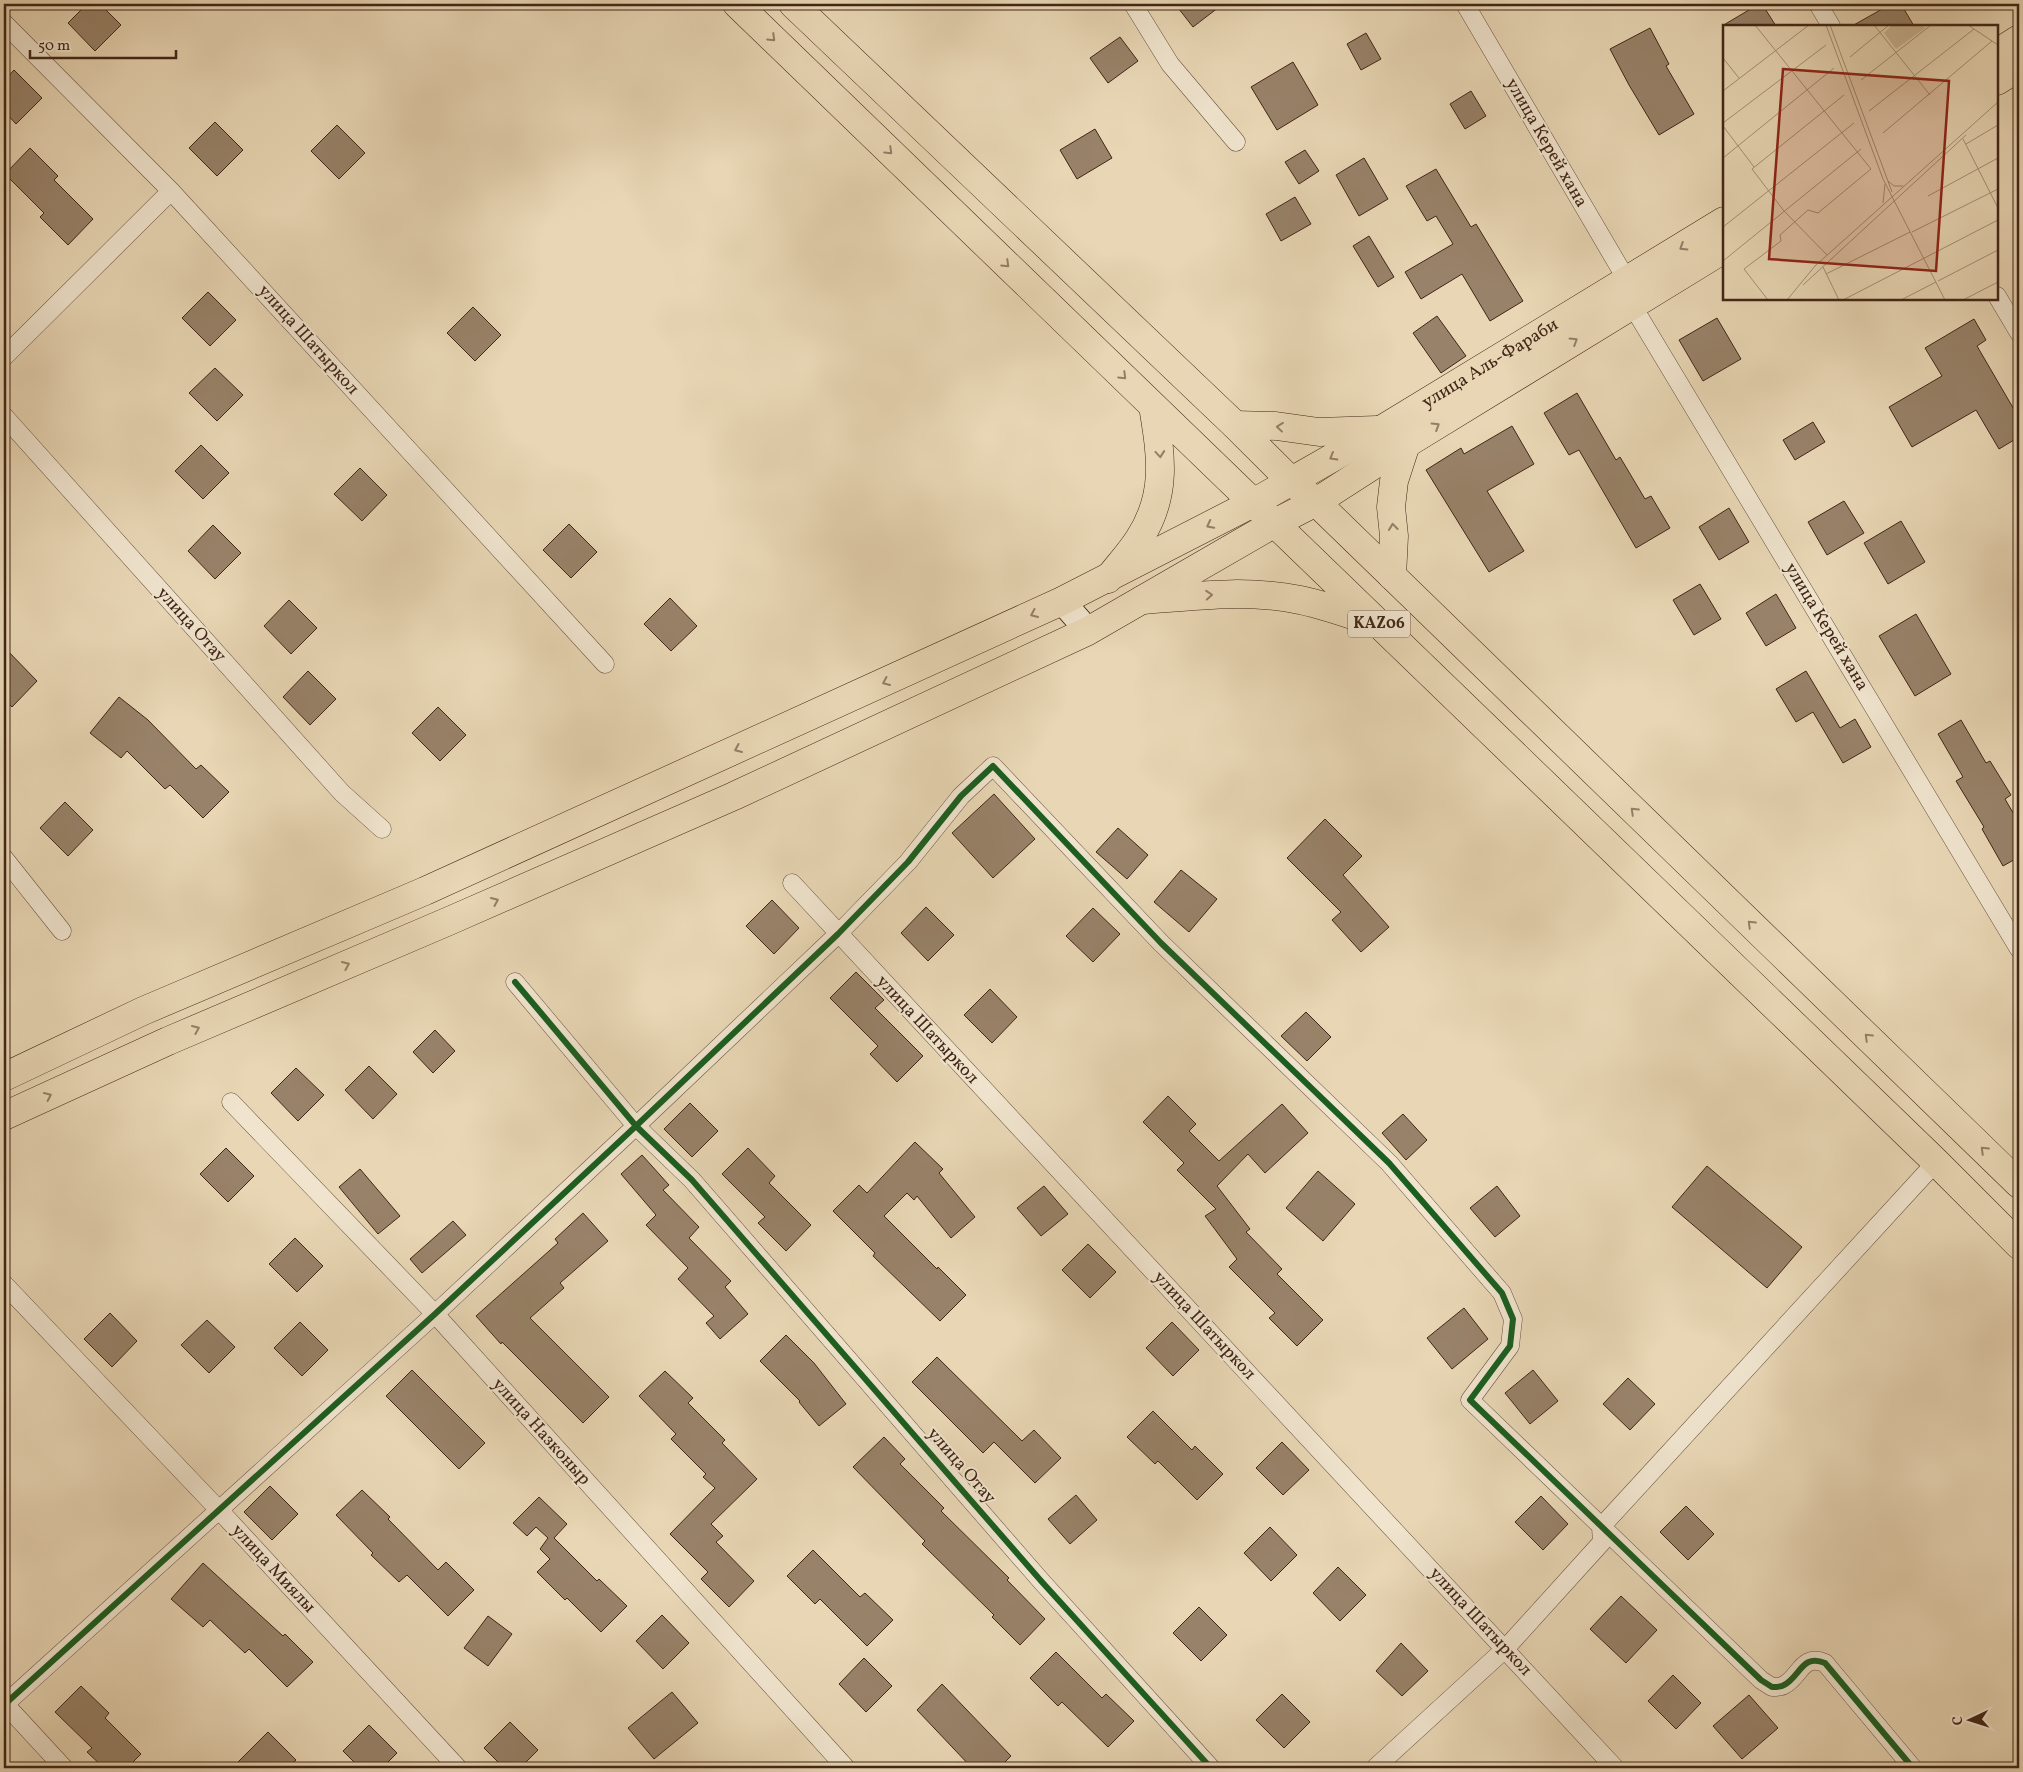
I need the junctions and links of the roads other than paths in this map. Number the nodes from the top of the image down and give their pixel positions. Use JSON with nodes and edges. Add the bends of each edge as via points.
{"nodes":[{"id":1,"x":737,"y":4,"type":"edge"},
{"id":2,"x":793,"y":4,"type":"edge"},
{"id":3,"x":1134,"y":4,"type":"edge"},
{"id":4,"x":1465,"y":4,"type":"edge"},
{"id":5,"x":1818,"y":4,"type":"edge"},
{"id":6,"x":4,"y":23,"type":"edge"},
{"id":7,"x":1831,"y":25,"type":"edge"},
{"id":8,"x":2019,"y":39,"type":"edge"},
{"id":9,"x":1998,"y":52,"type":"edge"},
{"id":10,"x":2019,"y":67,"type":"edge"},
{"id":11,"x":1998,"y":80,"type":"edge"},
{"id":12,"x":1236,"y":142,"type":"dead end"},
{"id":13,"x":171,"y":191,"type":"junction"},
{"id":14,"x":1723,"y":223,"type":"edge"},
{"id":15,"x":1723,"y":249,"type":"edge"},
{"id":16,"x":1630,"y":294,"type":"junction"},
{"id":17,"x":1998,"y":298,"type":"edge"},
{"id":18,"x":2019,"y":334,"type":"edge"},
{"id":19,"x":4,"y":357,"type":"edge"},
{"id":20,"x":1153,"y":406,"type":"junction"},
{"id":21,"x":4,"y":416,"type":"edge"},
{"id":22,"x":1235,"y":425,"type":"junction"},
{"id":23,"x":1381,"y":430,"type":"junction"},
{"id":24,"x":1406,"y":444,"type":"junction"},
{"id":25,"x":1291,"y":481,"type":"junction"},
{"id":26,"x":1316,"y":502,"type":"junction"},
{"id":27,"x":1253,"y":503,"type":"junction"},
{"id":28,"x":1274,"y":523,"type":"junction"},
{"id":29,"x":1392,"y":576,"type":"junction"},
{"id":30,"x":1108,"y":578,"type":"junction"},
{"id":31,"x":1142,"y":600,"type":"junction"},
{"id":32,"x":1062,"y":602,"type":"junction"},
{"id":33,"x":1379,"y":624,"type":"junction"},
{"id":34,"x":1088,"y":631,"type":"junction"},
{"id":35,"x":605,"y":664,"type":"dead end"},
{"id":36,"x":382,"y":829,"type":"dead end"},
{"id":37,"x":4,"y":858,"type":"edge"},
{"id":38,"x":792,"y":883,"type":"dead end"},
{"id":39,"x":62,"y":931,"type":"dead end"},
{"id":40,"x":838,"y":934,"type":"junction"},
{"id":41,"x":2019,"y":949,"type":"edge"},
{"id":42,"x":515,"y":982,"type":"dead end"},
{"id":43,"x":4,"y":1077,"type":"edge"},
{"id":44,"x":231,"y":1102,"type":"dead end"},
{"id":45,"x":4,"y":1116,"type":"edge"},
{"id":46,"x":636,"y":1126,"type":"junction"},
{"id":47,"x":1936,"y":1162,"type":"junction"},
{"id":48,"x":2019,"y":1184,"type":"edge"},
{"id":49,"x":2019,"y":1245,"type":"edge"},
{"id":50,"x":4,"y":1284,"type":"edge"},
{"id":51,"x":435,"y":1314,"type":"junction"},
{"id":52,"x":220,"y":1511,"type":"junction"},
{"id":53,"x":1601,"y":1527,"type":"junction"},
{"id":54,"x":1505,"y":1648,"type":"junction"},
{"id":55,"x":4,"y":1704,"type":"edge"},
{"id":56,"x":64,"y":1768,"type":"edge"},
{"id":57,"x":458,"y":1768,"type":"edge"},
{"id":58,"x":846,"y":1768,"type":"edge"},
{"id":59,"x":1211,"y":1768,"type":"edge"},
{"id":60,"x":1375,"y":1768,"type":"edge"},
{"id":61,"x":1615,"y":1768,"type":"edge"},
{"id":62,"x":1913,"y":1768,"type":"edge"}],
"edges":[{"from":1,"to":20,"type":"main road","number":"KАZ06","one_way":true},
{"from":2,"to":22,"type":"main road","number":"KАZ06"},
{"from":3,"to":12,"type":"street","via":[[1170,64]]},
{"from":4,"to":16,"type":"street","name":"улица Керей хана"},
{"from":5,"to":7,"type":"street"},
{"from":6,"to":13,"type":"street","name":"улица Шатыркол"},
{"from":8,"to":9,"type":"main road"},
{"from":10,"to":11,"type":"main road"},
{"from":13,"to":19,"type":"street"},
{"from":13,"to":35,"type":"street","name":"улица Шатыркол"},
{"from":14,"to":16,"type":"main road","name":"улица Аль-Фараби","one_way":true},
{"from":15,"to":16,"type":"main road","name":"улица Аль-Фараби"},
{"from":16,"to":23,"type":"main road","name":"улица Аль-Фараби"},
{"from":24,"to":16,"type":"main road","name":"улица Аль-Фараби","one_way":true},
{"from":16,"to":41,"type":"street","name":"улица Керей хана"},
{"from":17,"to":18,"type":"street"},
{"from":20,"to":27,"type":"main road","number":"KАZ06"},
{"from":20,"to":30,"type":"main road","one_way":true,"via":[[1161,468],[1156,505],[1138,540]]},
{"from":21,"to":36,"type":"street","name":"улица Отау","via":[[342,794]]},
{"from":23,"to":22,"type":"main road","one_way":true,"via":[[1319,432]]},
{"from":22,"to":25,"type":"main road","number":"KАZ06"},
{"from":23,"to":25,"type":"main road","name":"улица Аль-Фараби","one_way":true},
{"from":24,"to":26,"type":"main road","name":"улица Аль-Фараби"},
{"from":29,"to":24,"type":"main road","one_way":true,"via":[[1394,536],[1391,507],[1394,481]]},
{"from":25,"to":26,"type":"main road","number":"KАZ06"},
{"from":25,"to":27,"type":"main road","name":"улица Аль-Фараби"},
{"from":26,"to":28,"type":"main road","name":"улица Аль-Фараби"},
{"from":26,"to":29,"type":"main road","number":"KАZ06"},
{"from":27,"to":28,"type":"main road","number":"KАZ06"},
{"from":27,"to":30,"type":"main road","name":"улица Аль-Фараби","one_way":true},
{"from":28,"to":31,"type":"main road","name":"улица Аль-Фараби"},
{"from":28,"to":33,"type":"main road","number":"KАZ06"},
{"from":48,"to":29,"type":"main road","number":"KАZ06","one_way":true},
{"from":30,"to":32,"type":"main road","name":"улица Аль-Фараби"},
{"from":31,"to":33,"type":"main road","one_way":true,"via":[[1256,594],[1307,601]]},
{"from":31,"to":34,"type":"main road","name":"улица Аль-Фараби"},
{"from":32,"to":34,"type":"main road"},
{"from":32,"to":43,"type":"main road","name":"улица Аль-Фараби","one_way":true,"via":[[425,891],[143,1011]]},
{"from":33,"to":47,"type":"main road","number":"KАZ06"},
{"from":45,"to":34,"type":"main road","name":"улица Аль-Фараби","one_way":true,"via":[[168,1041],[725,800]]},
{"from":37,"to":39,"type":"street"},
{"from":38,"to":40,"type":"street","name":"улица Шатыркол"},
{"from":40,"to":46,"type":"street"},
{"from":40,"to":53,"type":"street","via":[[908,862],[961,796],[993,766],[1161,943],[1389,1163],[1502,1293],[1513,1319],[1510,1346],[1470,1400]]},
{"from":40,"to":54,"type":"street","name":"улица Шатыркол"},
{"from":42,"to":46,"type":"street","name":"улица Отау"},
{"from":44,"to":51,"type":"street","name":"улица Назконыр"},
{"from":46,"to":51,"type":"street"},
{"from":46,"to":59,"type":"street","name":"улица Отау","via":[[692,1180],[1049,1589]]},
{"from":47,"to":49,"type":"main road","number":"KАZ06"},
{"from":47,"to":53,"type":"street"},
{"from":50,"to":52,"type":"street","name":"улица Миялы"},
{"from":51,"to":52,"type":"street"},
{"from":51,"to":58,"type":"street","name":"улица Назконыр"},
{"from":52,"to":55,"type":"street"},
{"from":52,"to":57,"type":"street","name":"улица Миялы"},
{"from":53,"to":54,"type":"street","via":[[1602,1542]]},
{"from":53,"to":62,"type":"street","via":[[1772,1687],[1784,1685],[1810,1661],[1825,1663]]},
{"from":54,"to":60,"type":"street"},
{"from":54,"to":61,"type":"street","name":"улица Шатыркол"},
{"from":55,"to":56,"type":"street"}]}
